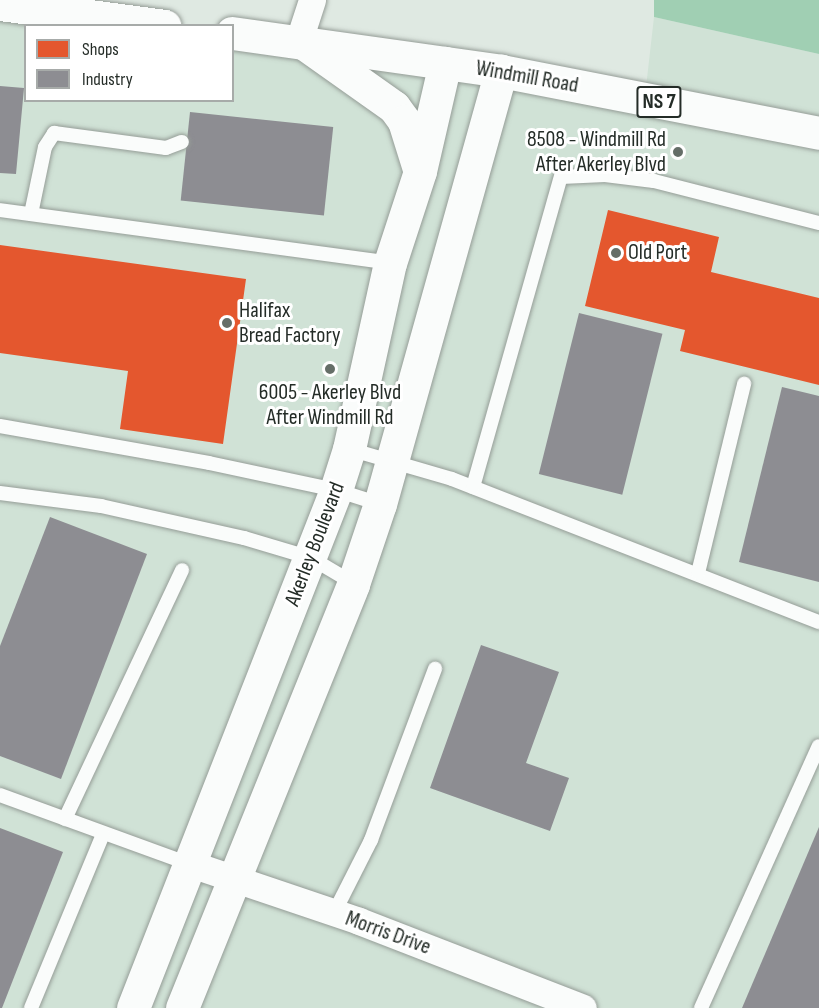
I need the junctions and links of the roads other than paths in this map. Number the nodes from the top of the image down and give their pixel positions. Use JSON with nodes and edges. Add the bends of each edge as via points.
{"nodes":[{"id":1,"x":312,"y":0,"type":"edge"},
{"id":2,"x":0,"y":4,"type":"edge"},
{"id":3,"x":81,"y":8,"type":"edge"},
{"id":4,"x":156,"y":24,"type":"edge"},
{"id":5,"x":234,"y":33,"type":"edge"},
{"id":6,"x":299,"y":40,"type":"junction"},
{"id":7,"x":445,"y":63,"type":"junction"},
{"id":8,"x":501,"y":71,"type":"junction"},
{"id":9,"x":819,"y":133,"type":"edge"},
{"id":10,"x":182,"y":142,"type":"dead end"},
{"id":11,"x":420,"y":171,"type":"junction"},
{"id":12,"x":0,"y":210,"type":"edge"},
{"id":13,"x":32,"y":214,"type":"junction"},
{"id":14,"x":819,"y":223,"type":"edge"},
{"id":15,"x":390,"y":262,"type":"junction"},
{"id":16,"x":744,"y":384,"type":"dead end"},
{"id":17,"x":0,"y":426,"type":"edge"},
{"id":18,"x":349,"y":449,"type":"junction"},
{"id":19,"x":392,"y":459,"type":"junction"},
{"id":20,"x":474,"y":487,"type":"junction"},
{"id":21,"x":336,"y":490,"type":"junction"},
{"id":22,"x":0,"y":494,"type":"edge"},
{"id":23,"x":380,"y":504,"type":"junction"},
{"id":24,"x":310,"y":558,"type":"junction"},
{"id":25,"x":182,"y":570,"type":"dead end"},
{"id":26,"x":698,"y":573,"type":"junction"},
{"id":27,"x":353,"y":584,"type":"junction"},
{"id":28,"x":819,"y":622,"type":"edge"},
{"id":29,"x":435,"y":669,"type":"dead end"},
{"id":30,"x":819,"y":746,"type":"edge"},
{"id":31,"x":0,"y":795,"type":"edge"},
{"id":32,"x":65,"y":819,"type":"junction"},
{"id":33,"x":104,"y":834,"type":"junction"},
{"id":34,"x":191,"y":864,"type":"junction"},
{"id":35,"x":231,"y":880,"type":"junction"},
{"id":36,"x":334,"y":913,"type":"junction"},
{"id":37,"x":31,"y":1008,"type":"edge"},
{"id":38,"x":134,"y":1008,"type":"edge"},
{"id":39,"x":182,"y":1008,"type":"edge"},
{"id":40,"x":583,"y":1008,"type":"edge"},
{"id":41,"x":701,"y":1008,"type":"edge"}],
"edges":[{"from":1,"to":6,"type":"street"},
{"from":2,"to":3,"type":"main road"},
{"from":3,"to":4,"type":"main road"},
{"from":5,"to":6,"type":"main road","name":"Windmill Road","number":"NS 7"},
{"from":6,"to":7,"type":"main road","name":"Windmill Road","number":"NS 7"},
{"from":6,"to":11,"type":"main road","via":[[394,107],[404,121]]},
{"from":7,"to":8,"type":"main road","name":"Windmill Road","number":"NS 7"},
{"from":7,"to":11,"type":"main road","name":"Akerley Boulevard"},
{"from":8,"to":9,"type":"main road","name":"Windmill Road","number":"NS 7"},
{"from":8,"to":19,"type":"main road","name":"Akerley Boulevard"},
{"from":10,"to":13,"type":"lane","via":[[166,148],[54,133],[45,147]]},
{"from":11,"to":15,"type":"main road","name":"Akerley Boulevard"},
{"from":12,"to":13,"type":"lane"},
{"from":13,"to":15,"type":"lane"},
{"from":14,"to":20,"type":"lane","via":[[654,181],[605,175],[561,177]]},
{"from":15,"to":18,"type":"main road","name":"Akerley Boulevard"},
{"from":16,"to":26,"type":"lane"},
{"from":17,"to":21,"type":"lane"},
{"from":18,"to":19,"type":"lane"},
{"from":18,"to":21,"type":"main road","name":"Akerley Boulevard"},
{"from":19,"to":20,"type":"lane"},
{"from":19,"to":23,"type":"main road","name":"Akerley Boulevard"},
{"from":20,"to":26,"type":"lane"},
{"from":21,"to":23,"type":"lane"},
{"from":21,"to":24,"type":"main road","name":"Akerley Boulevard"},
{"from":22,"to":24,"type":"lane","via":[[101,506],[244,538]]},
{"from":23,"to":27,"type":"main road","name":"Akerley Boulevard"},
{"from":24,"to":27,"type":"lane"},
{"from":24,"to":34,"type":"main road","name":"Akerley Boulevard"},
{"from":25,"to":32,"type":"lane"},
{"from":26,"to":28,"type":"lane"},
{"from":27,"to":35,"type":"main road","name":"Akerley Boulevard"},
{"from":29,"to":36,"type":"lane","via":[[372,840]]},
{"from":30,"to":41,"type":"lane"},
{"from":31,"to":32,"type":"lane"},
{"from":32,"to":33,"type":"lane"},
{"from":33,"to":34,"type":"lane"},
{"from":33,"to":37,"type":"lane"},
{"from":34,"to":35,"type":"street","name":"Morris Drive"},
{"from":34,"to":38,"type":"main road","name":"Akerley Boulevard"},
{"from":35,"to":36,"type":"street","name":"Morris Drive"},
{"from":35,"to":39,"type":"main road","name":"Akerley Boulevard"},
{"from":36,"to":40,"type":"street","name":"Morris Drive"}]}
